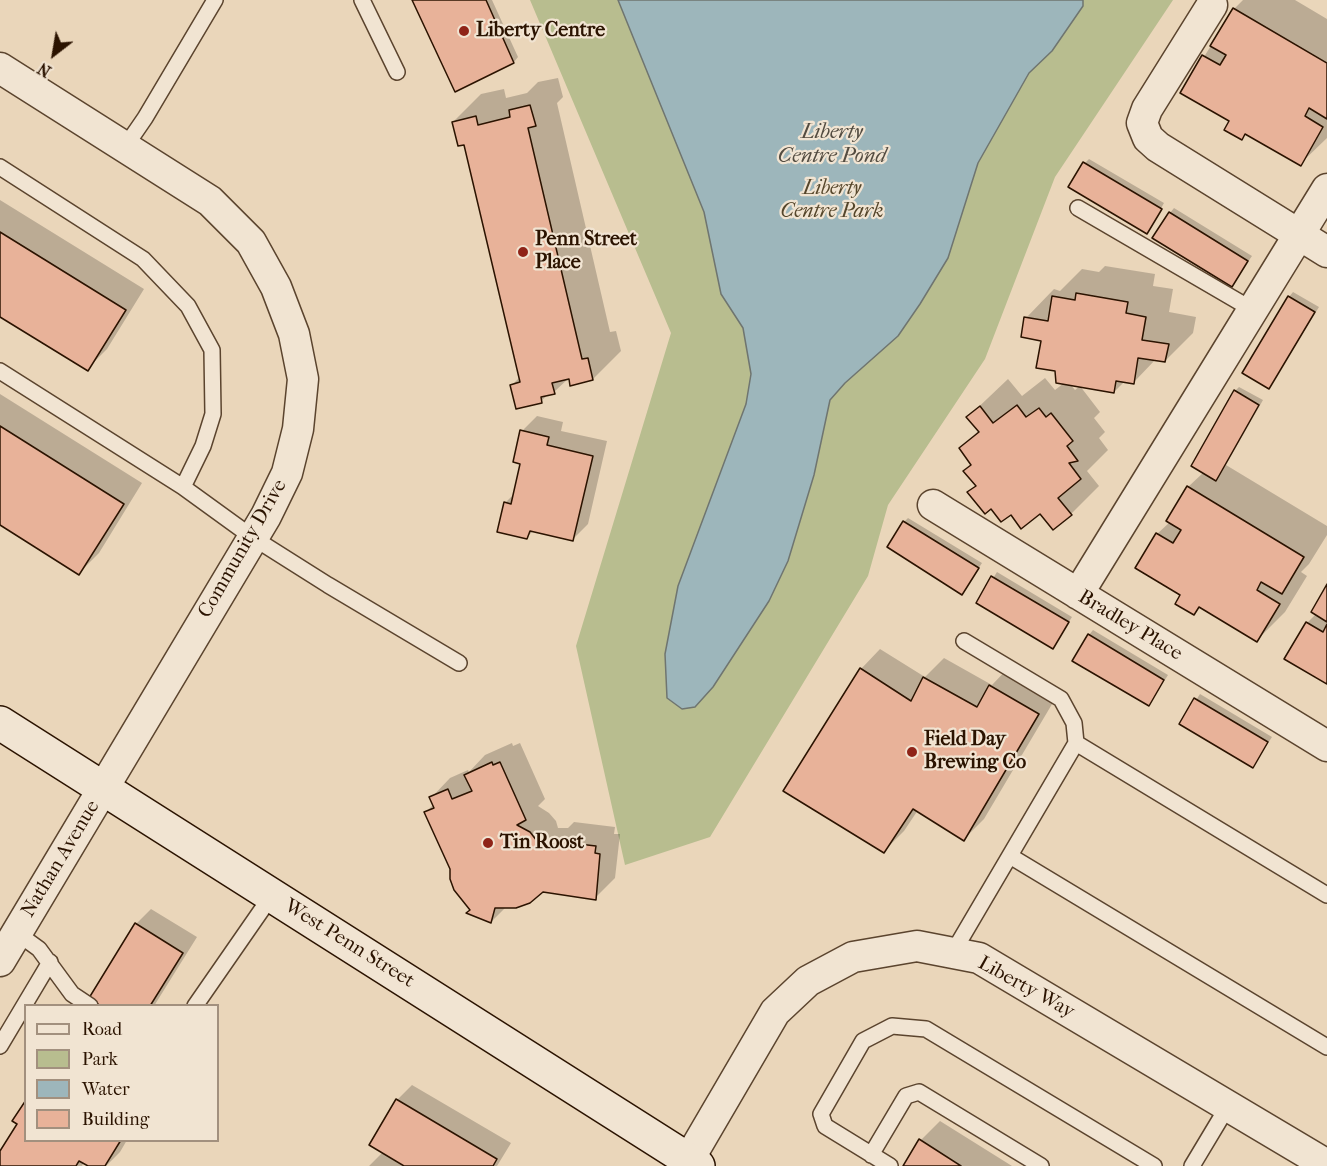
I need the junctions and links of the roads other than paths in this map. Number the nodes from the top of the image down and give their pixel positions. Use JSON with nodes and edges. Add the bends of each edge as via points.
{"nodes":[{"id":1,"x":215,"y":0,"type":"edge"},
{"id":2,"x":362,"y":0,"type":"edge"},
{"id":3,"x":1212,"y":5,"type":"dead end"},
{"id":4,"x":0,"y":68,"type":"edge"},
{"id":5,"x":397,"y":72,"type":"dead end"},
{"id":6,"x":125,"y":147,"type":"junction"},
{"id":7,"x":0,"y":167,"type":"edge"},
{"id":8,"x":1327,"y":189,"type":"edge"},
{"id":9,"x":1078,"y":208,"type":"dead end"},
{"id":10,"x":1299,"y":235,"type":"junction"},
{"id":11,"x":1327,"y":252,"type":"edge"},
{"id":12,"x":1253,"y":310,"type":"junction"},
{"id":13,"x":0,"y":371,"type":"edge"},
{"id":14,"x":183,"y":487,"type":"junction"},
{"id":15,"x":933,"y":505,"type":"dead end"},
{"id":16,"x":252,"y":537,"type":"junction"},
{"id":17,"x":1078,"y":594,"type":"junction"},
{"id":18,"x":964,"y":641,"type":"dead end"},
{"id":19,"x":459,"y":663,"type":"dead end"},
{"id":20,"x":0,"y":723,"type":"edge"},
{"id":21,"x":1076,"y":744,"type":"junction"},
{"id":22,"x":1327,"y":746,"type":"edge"},
{"id":23,"x":104,"y":788,"type":"junction"},
{"id":24,"x":1010,"y":856,"type":"junction"},
{"id":25,"x":272,"y":895,"type":"junction"},
{"id":26,"x":1327,"y":895,"type":"edge"},
{"id":27,"x":17,"y":933,"type":"junction"},
{"id":28,"x":952,"y":954,"type":"junction"},
{"id":29,"x":0,"y":961,"type":"edge"},
{"id":30,"x":50,"y":962,"type":"junction"},
{"id":31,"x":25,"y":1004,"type":"edge"},
{"id":32,"x":88,"y":1004,"type":"edge"},
{"id":33,"x":196,"y":1004,"type":"edge"},
{"id":34,"x":24,"y":1006,"type":"edge"},
{"id":35,"x":0,"y":1046,"type":"edge"},
{"id":36,"x":1327,"y":1047,"type":"edge"},
{"id":37,"x":1228,"y":1106,"type":"junction"},
{"id":38,"x":871,"y":1155,"type":"junction"},
{"id":39,"x":1312,"y":1162,"type":"edge"},
{"id":40,"x":691,"y":1164,"type":"edge"},
{"id":41,"x":890,"y":1166,"type":"edge"},
{"id":42,"x":1041,"y":1166,"type":"edge"},
{"id":43,"x":1154,"y":1166,"type":"edge"},
{"id":44,"x":1192,"y":1166,"type":"edge"}],
"edges":[{"from":1,"to":6,"type":"lane"},
{"from":2,"to":5,"type":"lane"},
{"from":3,"to":10,"type":"street","via":[[1142,123],[1148,138],[1158,147]]},
{"from":4,"to":6,"type":"street","name":"Community Drive"},
{"from":6,"to":16,"type":"street","name":"Community Drive","via":[[210,201],[251,242],[276,287],[294,334],[303,380],[298,429],[287,473]]},
{"from":7,"to":14,"type":"lane","via":[[143,259],[188,306],[212,350],[213,414]]},
{"from":8,"to":10,"type":"street"},
{"from":9,"to":12,"type":"lane"},
{"from":10,"to":11,"type":"street"},
{"from":10,"to":12,"type":"street"},
{"from":12,"to":17,"type":"street"},
{"from":13,"to":14,"type":"lane"},
{"from":14,"to":16,"type":"lane"},
{"from":15,"to":17,"type":"street","name":"Bradley Place"},
{"from":16,"to":19,"type":"lane"},
{"from":16,"to":23,"type":"street","name":"Community Drive"},
{"from":17,"to":22,"type":"street","name":"Bradley Place"},
{"from":18,"to":21,"type":"lane","via":[[1061,699],[1074,723]]},
{"from":20,"to":23,"type":"main road","name":"West Penn Street"},
{"from":21,"to":24,"type":"lane"},
{"from":21,"to":26,"type":"lane"},
{"from":23,"to":25,"type":"main road","name":"West Penn Street"},
{"from":23,"to":27,"type":"street","name":"Nathan Avenue"},
{"from":24,"to":28,"type":"lane"},
{"from":24,"to":36,"type":"lane"},
{"from":25,"to":33,"type":"lane"},
{"from":25,"to":40,"type":"main road","name":"West Penn Street"},
{"from":27,"to":29,"type":"street","name":"Nathan Avenue"},
{"from":27,"to":30,"type":"lane"},
{"from":28,"to":37,"type":"street","name":"Liberty Way","via":[[980,958]]},
{"from":28,"to":40,"type":"street","name":"Liberty Way","via":[[917,946],[853,957],[808,981],[775,1012]]},
{"from":30,"to":31,"type":"lane"},
{"from":30,"to":32,"type":"lane","via":[[72,994]]},
{"from":34,"to":35,"type":"lane"},
{"from":37,"to":39,"type":"street","name":"Liberty Way"},
{"from":37,"to":44,"type":"lane"},
{"from":38,"to":41,"type":"lane"},
{"from":38,"to":42,"type":"lane","via":[[906,1096],[919,1092]]},
{"from":38,"to":43,"type":"lane","via":[[825,1126],[821,1114],[863,1041],[892,1026],[926,1029]]}]}
